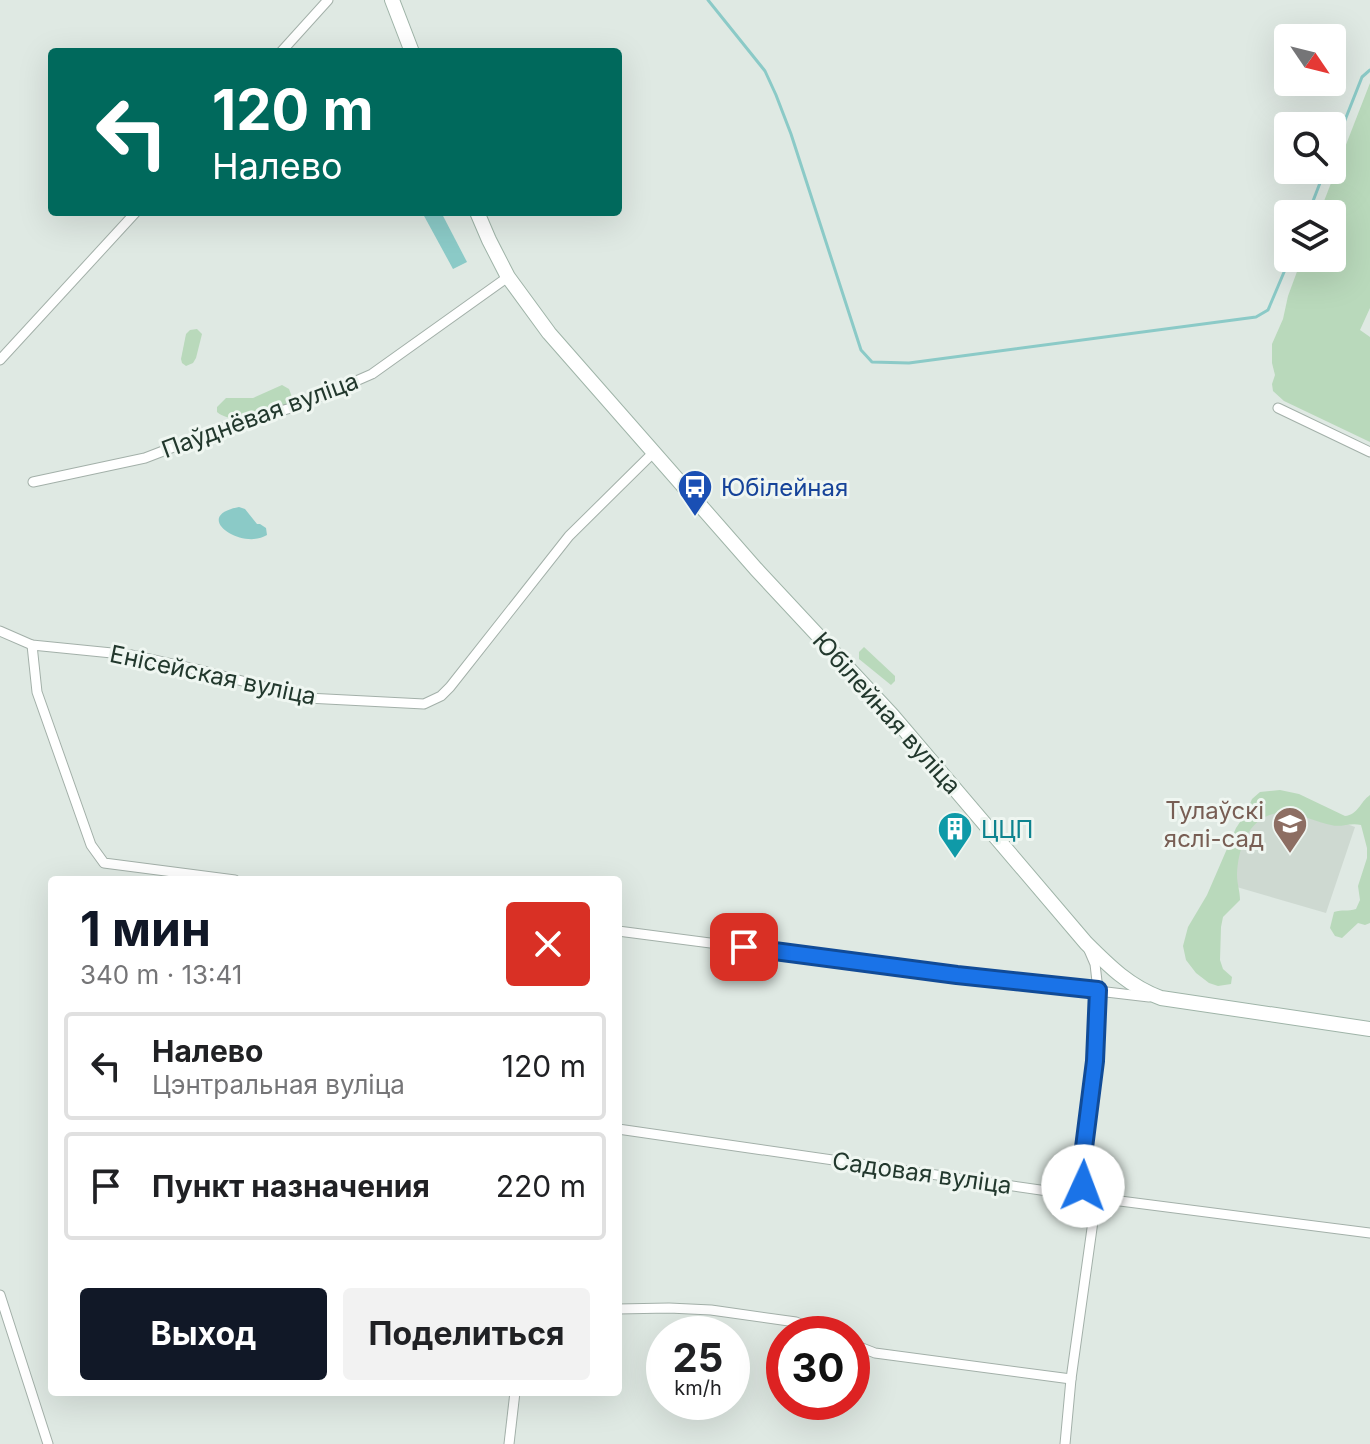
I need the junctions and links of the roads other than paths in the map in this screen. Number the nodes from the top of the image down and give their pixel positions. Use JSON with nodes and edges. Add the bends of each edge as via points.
{"nodes":[{"id":1,"x":328,"y":0,"type":"edge"},
{"id":2,"x":392,"y":0,"type":"edge"},
{"id":3,"x":285,"y":48,"type":"edge"},
{"id":4,"x":410,"y":48,"type":"edge"},
{"id":5,"x":132,"y":216,"type":"edge"},
{"id":6,"x":479,"y":216,"type":"edge"},
{"id":7,"x":508,"y":277,"type":"junction"},
{"id":8,"x":0,"y":360,"type":"edge"},
{"id":9,"x":1278,"y":408,"type":"dead end"},
{"id":10,"x":1370,"y":452,"type":"edge"},
{"id":11,"x":653,"y":453,"type":"junction"},
{"id":12,"x":33,"y":482,"type":"dead end"},
{"id":13,"x":0,"y":631,"type":"edge"},
{"id":14,"x":32,"y":645,"type":"junction"},
{"id":15,"x":204,"y":876,"type":"edge"},
{"id":16,"x":622,"y":932,"type":"edge"},
{"id":17,"x":1086,"y":943,"type":"junction"},
{"id":18,"x":1098,"y":990,"type":"junction"},
{"id":19,"x":1161,"y":998,"type":"junction"},
{"id":20,"x":1370,"y":1029,"type":"edge"},
{"id":21,"x":622,"y":1130,"type":"edge"},
{"id":22,"x":1089,"y":1197,"type":"junction"},
{"id":23,"x":1370,"y":1233,"type":"edge"},
{"id":24,"x":0,"y":1295,"type":"edge"},
{"id":25,"x":622,"y":1309,"type":"edge"},
{"id":26,"x":766,"y":1318,"type":"edge"},
{"id":27,"x":870,"y":1351,"type":"edge"},
{"id":28,"x":1071,"y":1379,"type":"junction"},
{"id":29,"x":515,"y":1396,"type":"edge"},
{"id":30,"x":48,"y":1444,"type":"edge"},
{"id":31,"x":509,"y":1444,"type":"edge"},
{"id":32,"x":1065,"y":1444,"type":"edge"}],
"edges":[{"from":1,"to":3,"type":"street"},
{"from":2,"to":4,"type":"main road"},
{"from":5,"to":8,"type":"street"},
{"from":6,"to":7,"type":"main road","name":"Юбілейная вуліца"},
{"from":7,"to":11,"type":"main road","name":"Юбілейная вуліца"},
{"from":7,"to":12,"type":"street","name":"Паўднёвая вуліца","via":[[372,374],[301,405],[145,458]]},
{"from":9,"to":10,"type":"street"},
{"from":11,"to":14,"type":"street","name":"Енісейская вуліца","via":[[569,536],[450,687],[424,704],[307,698],[132,655]]},
{"from":11,"to":17,"type":"main road","name":"Юбілейная вуліца","via":[[892,715]]},
{"from":13,"to":14,"type":"street","name":"Енісейская вуліца"},
{"from":14,"to":15,"type":"street","via":[[37,692],[91,845],[104,863]]},
{"from":16,"to":18,"type":"street"},
{"from":17,"to":18,"type":"street"},
{"from":17,"to":19,"type":"main road","name":"Юбілейная вуліца","via":[[1129,983]]},
{"from":18,"to":19,"type":"street"},
{"from":18,"to":22,"type":"street","via":[[1080,1179]]},
{"from":19,"to":20,"type":"main road","name":"Юбілейная вуліца"},
{"from":21,"to":22,"type":"street","name":"Садовая вуліца"},
{"from":22,"to":23,"type":"street","name":"Садовая вуліца"},
{"from":22,"to":28,"type":"street","via":[[1094,1214]]},
{"from":24,"to":30,"type":"street"},
{"from":25,"to":26,"type":"street","via":[[711,1310]]},
{"from":27,"to":28,"type":"street"},
{"from":28,"to":32,"type":"street"},
{"from":29,"to":31,"type":"street"}]}
